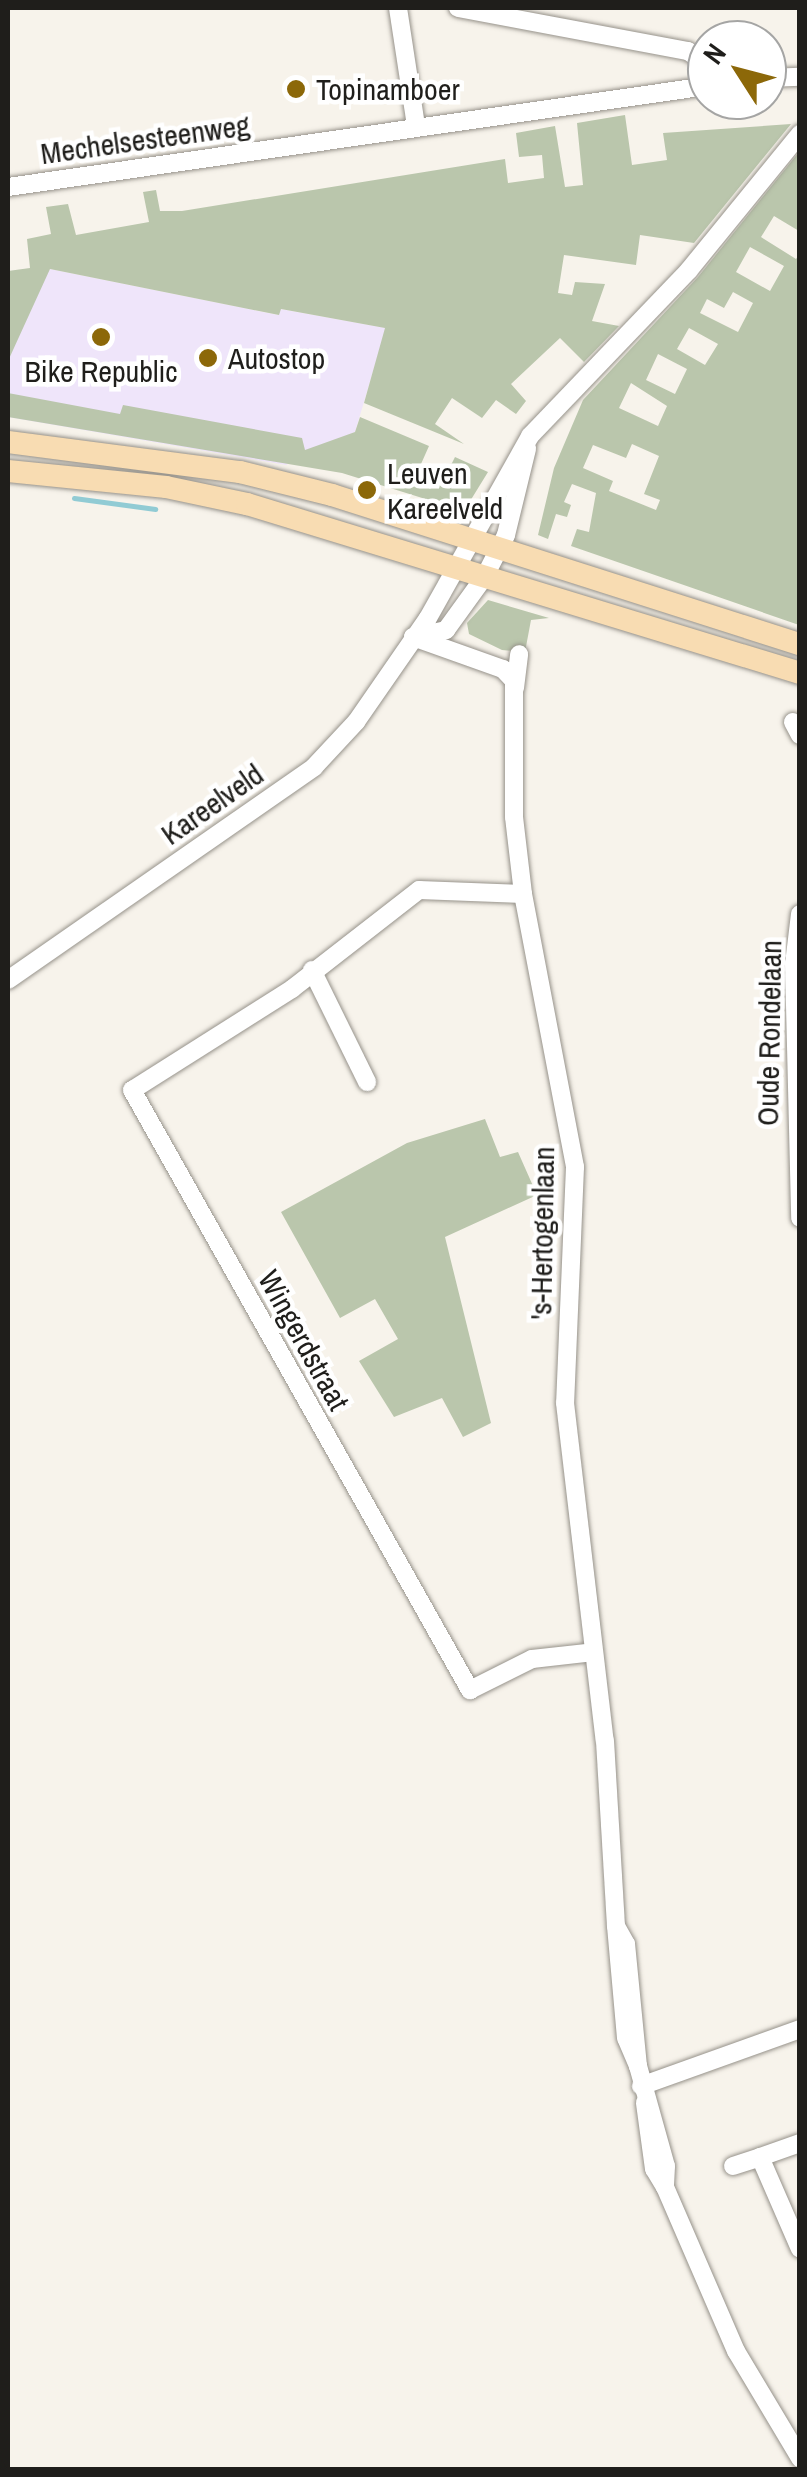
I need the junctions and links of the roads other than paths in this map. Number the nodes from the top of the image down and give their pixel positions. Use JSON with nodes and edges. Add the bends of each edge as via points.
{"nodes":[{"id":1,"x":398,"y":8,"type":"edge"},
{"id":2,"x":458,"y":8,"type":"edge"},
{"id":3,"x":687,"y":51,"type":"edge"},
{"id":4,"x":687,"y":89,"type":"edge"},
{"id":5,"x":416,"y":126,"type":"junction"},
{"id":6,"x":800,"y":134,"type":"edge"},
{"id":7,"x":8,"y":188,"type":"edge"},
{"id":8,"x":530,"y":436,"type":"junction"},
{"id":9,"x":8,"y":442,"type":"edge"},
{"id":10,"x":8,"y":472,"type":"edge"},
{"id":11,"x":472,"y":538,"type":"junction"},
{"id":12,"x":500,"y":548,"type":"junction"},
{"id":13,"x":456,"y":567,"type":"junction"},
{"id":14,"x":485,"y":576,"type":"junction"},
{"id":15,"x":413,"y":637,"type":"junction"},
{"id":16,"x":800,"y":644,"type":"edge"},
{"id":17,"x":519,"y":654,"type":"dead end"},
{"id":18,"x":763,"y":660,"type":"junction"},
{"id":19,"x":800,"y":673,"type":"edge"},
{"id":20,"x":514,"y":688,"type":"junction"},
{"id":21,"x":800,"y":688,"type":"edge"},
{"id":22,"x":523,"y":894,"type":"junction"},
{"id":23,"x":800,"y":914,"type":"edge"},
{"id":24,"x":312,"y":970,"type":"junction"},
{"id":25,"x":8,"y":980,"type":"edge"},
{"id":26,"x":366,"y":1082,"type":"dead end"},
{"id":27,"x":797,"y":1153,"type":"edge"},
{"id":28,"x":800,"y":1218,"type":"edge"},
{"id":29,"x":594,"y":1652,"type":"junction"},
{"id":30,"x":800,"y":2030,"type":"edge"},
{"id":31,"x":643,"y":2094,"type":"junction"},
{"id":32,"x":800,"y":2143,"type":"edge"},
{"id":33,"x":760,"y":2157,"type":"junction"},
{"id":34,"x":733,"y":2166,"type":"dead end"},
{"id":35,"x":800,"y":2249,"type":"edge"},
{"id":36,"x":800,"y":2458,"type":"edge"}],
"edges":[{"from":1,"to":5,"type":"street"},
{"from":2,"to":3,"type":"street"},
{"from":4,"to":5,"type":"street","name":"Mechelsesteenweg"},
{"from":5,"to":7,"type":"street","name":"Mechelsesteenweg"},
{"from":6,"to":8,"type":"street","name":"Kareelveld","via":[[689,270]]},
{"from":8,"to":11,"type":"street","name":"Kareelveld"},
{"from":8,"to":12,"type":"street","name":"Kareelveld"},
{"from":9,"to":11,"type":"main road","via":[[240,472]]},
{"from":10,"to":13,"type":"main road","via":[[215,497]]},
{"from":11,"to":12,"type":"main road"},
{"from":11,"to":13,"type":"street","name":"Kareelveld"},
{"from":12,"to":14,"type":"street","name":"Kareelveld"},
{"from":12,"to":16,"type":"main road"},
{"from":13,"to":14,"type":"main road"},
{"from":13,"to":15,"type":"street","name":"Kareelveld"},
{"from":14,"to":15,"type":"street","name":"Kareelveld","via":[[446,630]]},
{"from":14,"to":18,"type":"main road"},
{"from":15,"to":20,"type":"street","via":[[503,670]]},
{"from":15,"to":25,"type":"street","name":"Kareelveld","via":[[356,722],[314,767]]},
{"from":17,"to":20,"type":"street","name":"'s-Hertogenlaan"},
{"from":18,"to":19,"type":"main road"},
{"from":18,"to":21,"type":"main road"},
{"from":20,"to":22,"type":"street","name":"'s-Hertogenlaan","via":[[514,817]]},
{"from":22,"to":24,"type":"street","name":"Wingerdstraat","via":[[419,890]]},
{"from":22,"to":29,"type":"street","name":"'s-Hertogenlaan","via":[[575,1167],[565,1403]]},
{"from":23,"to":27,"type":"street","name":"Oude Rondelaan"},
{"from":24,"to":26,"type":"street"},
{"from":24,"to":29,"type":"street","name":"Wingerdstraat","via":[[132,1090],[470,1690],[532,1659]]},
{"from":27,"to":28,"type":"street","name":"Oude Rondelaan"},
{"from":29,"to":31,"type":"street","name":"'s-Hertogenlaan","via":[[616,1926],[626,1944]]},
{"from":30,"to":31,"type":"street"},
{"from":31,"to":36,"type":"street","name":"'s-Hertogenlaan","via":[[654,2169],[736,2352]]},
{"from":32,"to":33,"type":"street"},
{"from":33,"to":34,"type":"street"},
{"from":33,"to":35,"type":"street"}]}
